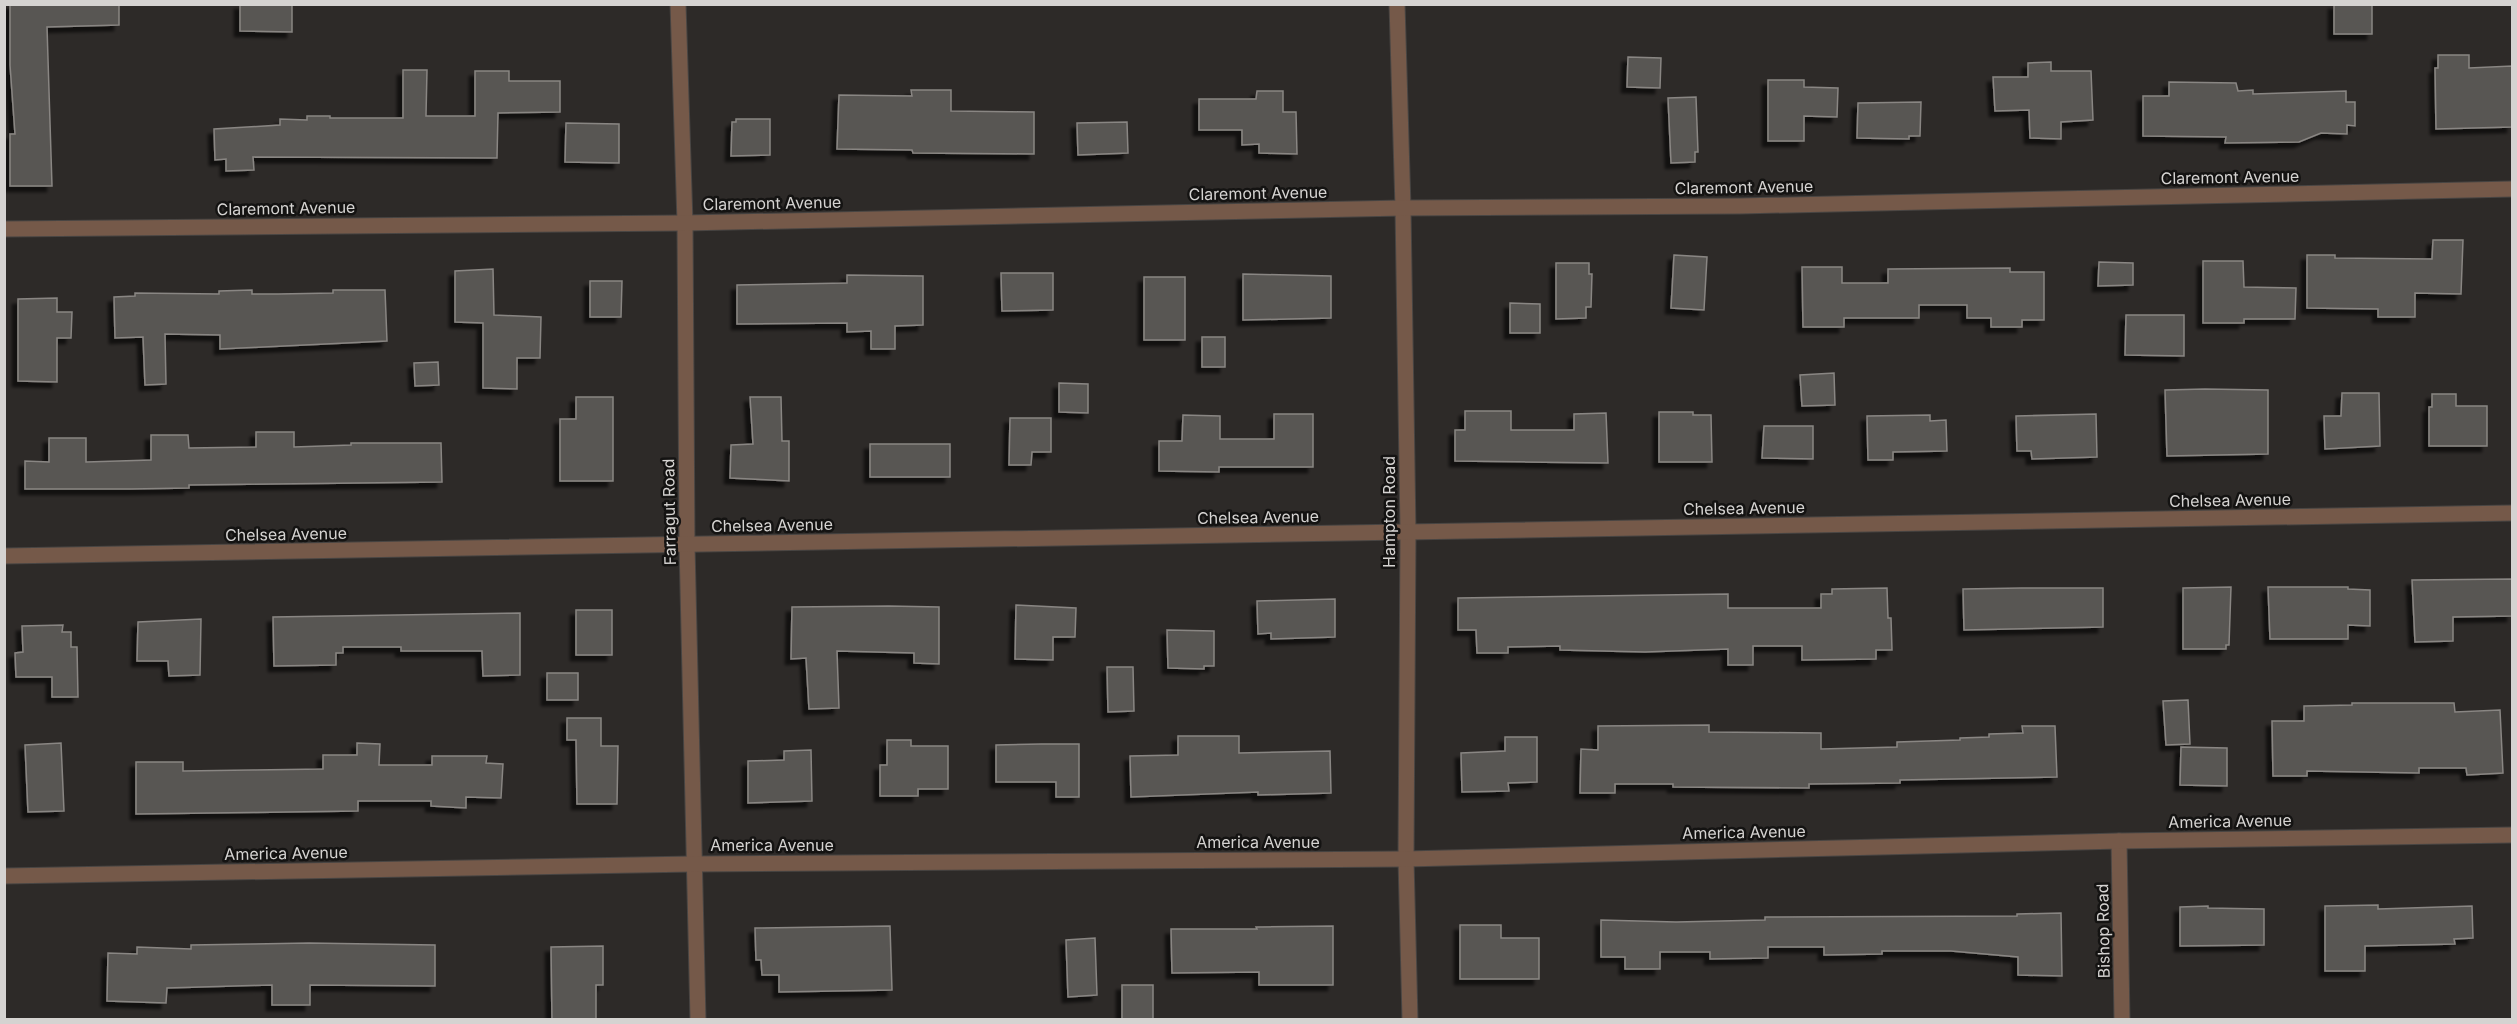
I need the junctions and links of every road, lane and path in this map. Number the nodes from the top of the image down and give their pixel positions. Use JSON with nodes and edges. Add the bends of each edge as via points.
{"nodes":[{"id":1,"x":678,"y":4,"type":"edge"},
{"id":2,"x":1397,"y":4,"type":"edge"},
{"id":3,"x":2512,"y":189,"type":"edge"},
{"id":4,"x":1403,"y":208,"type":"junction"},
{"id":5,"x":685,"y":223,"type":"junction"},
{"id":6,"x":4,"y":229,"type":"edge"},
{"id":7,"x":2512,"y":513,"type":"edge"},
{"id":8,"x":1408,"y":532,"type":"junction"},
{"id":9,"x":687,"y":544,"type":"junction"},
{"id":10,"x":4,"y":556,"type":"edge"},
{"id":11,"x":2512,"y":835,"type":"edge"},
{"id":12,"x":2119,"y":841,"type":"junction"},
{"id":13,"x":1406,"y":859,"type":"junction"},
{"id":14,"x":693,"y":864,"type":"junction"},
{"id":15,"x":4,"y":876,"type":"edge"},
{"id":16,"x":698,"y":1020,"type":"edge"},
{"id":17,"x":1410,"y":1020,"type":"edge"},
{"id":18,"x":2122,"y":1020,"type":"edge"}],
"edges":[{"from":1,"to":5,"type":"street","name":"Farragut Road"},
{"from":2,"to":4,"type":"street","name":"Hampton Road"},
{"from":3,"to":4,"type":"street","name":"Claremont Avenue","via":[[1740,206]]},
{"from":4,"to":5,"type":"street","name":"Claremont Avenue"},
{"from":4,"to":8,"type":"street","name":"Hampton Road"},
{"from":5,"to":6,"type":"street","name":"Claremont Avenue"},
{"from":5,"to":9,"type":"street","name":"Farragut Road"},
{"from":7,"to":8,"type":"street","name":"Chelsea Avenue"},
{"from":8,"to":9,"type":"street","name":"Chelsea Avenue"},
{"from":8,"to":13,"type":"street","name":"Hampton Road"},
{"from":9,"to":10,"type":"street","name":"Chelsea Avenue"},
{"from":9,"to":14,"type":"street","name":"Farragut Road"},
{"from":11,"to":12,"type":"street","name":"America Avenue"},
{"from":12,"to":13,"type":"street","name":"America Avenue"},
{"from":12,"to":18,"type":"street","name":"Bishop Road"},
{"from":13,"to":14,"type":"street","name":"America Avenue"},
{"from":13,"to":17,"type":"street","name":"Hampton Road"},
{"from":14,"to":15,"type":"street","name":"America Avenue"},
{"from":14,"to":16,"type":"street","name":"Farragut Road"}]}
